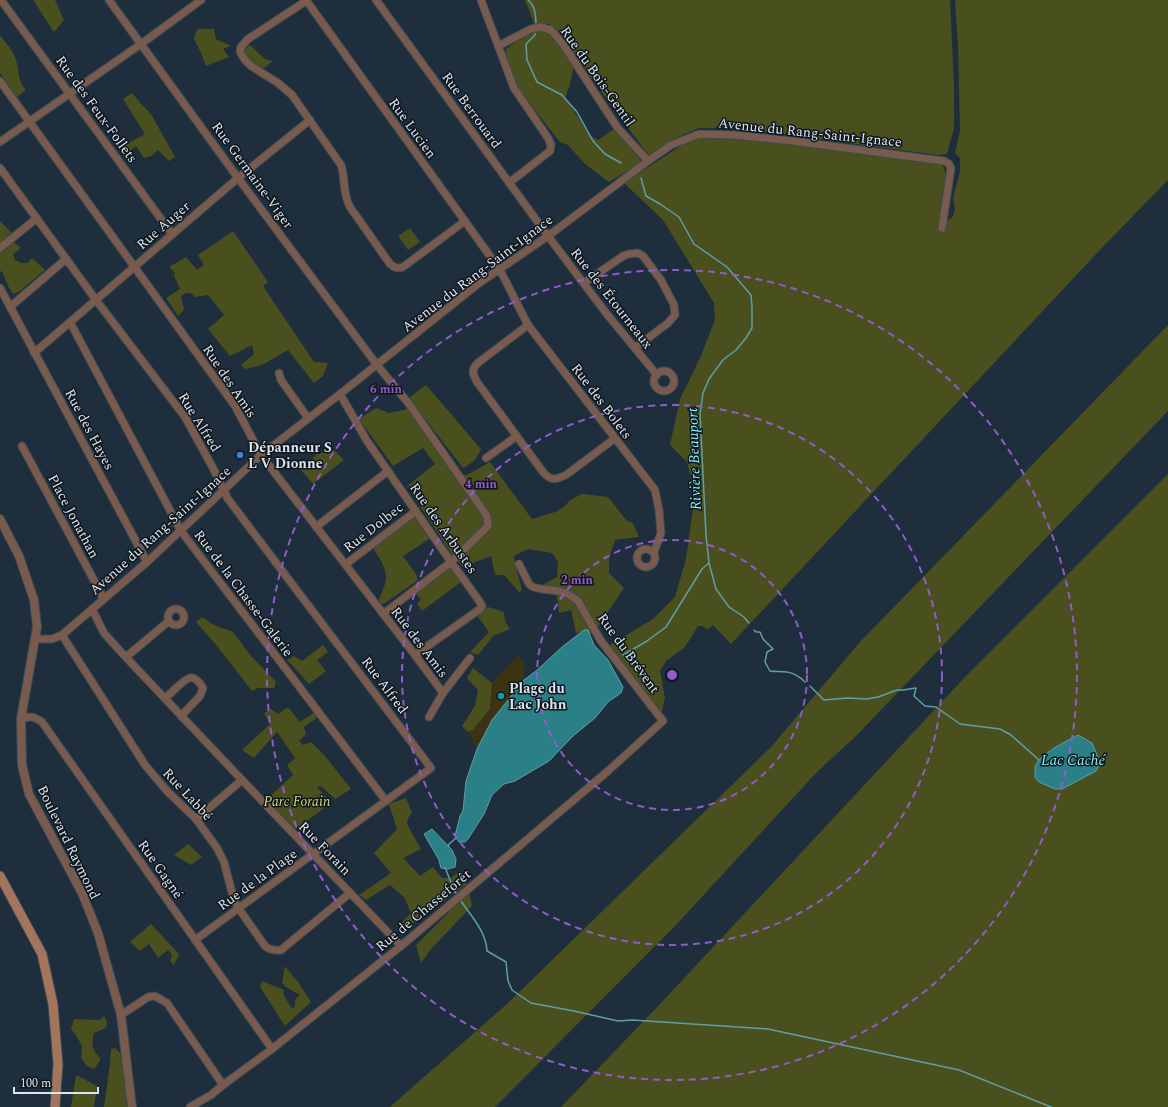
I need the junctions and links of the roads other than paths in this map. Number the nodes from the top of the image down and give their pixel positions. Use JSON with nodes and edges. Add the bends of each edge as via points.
{"nodes":[{"id":1,"x":1,"y":0,"type":"edge"},
{"id":2,"x":109,"y":0,"type":"edge"},
{"id":3,"x":201,"y":0,"type":"edge"},
{"id":4,"x":306,"y":0,"type":"edge"},
{"id":5,"x":376,"y":0,"type":"edge"},
{"id":6,"x":481,"y":0,"type":"edge"},
{"id":7,"x":141,"y":44,"type":"junction"},
{"id":8,"x":498,"y":46,"type":"junction"},
{"id":9,"x":0,"y":81,"type":"edge"},
{"id":10,"x":70,"y":94,"type":"junction"},
{"id":11,"x":310,"y":120,"type":"junction"},
{"id":12,"x":30,"y":122,"type":"junction"},
{"id":13,"x":0,"y":142,"type":"edge"},
{"id":14,"x":648,"y":161,"type":"junction"},
{"id":15,"x":0,"y":168,"type":"edge"},
{"id":16,"x":238,"y":178,"type":"junction"},
{"id":17,"x":509,"y":183,"type":"junction"},
{"id":18,"x":37,"y":218,"type":"junction"},
{"id":19,"x":465,"y":221,"type":"junction"},
{"id":20,"x":942,"y":228,"type":"dead end"},
{"id":21,"x":172,"y":234,"type":"junction"},
{"id":22,"x":548,"y":236,"type":"junction"},
{"id":23,"x":0,"y":248,"type":"edge"},
{"id":24,"x":66,"y":259,"type":"junction"},
{"id":25,"x":134,"y":267,"type":"junction"},
{"id":26,"x":500,"y":270,"type":"junction"},
{"id":27,"x":584,"y":283,"type":"junction"},
{"id":28,"x":0,"y":288,"type":"edge"},
{"id":29,"x":96,"y":300,"type":"junction"},
{"id":30,"x":10,"y":307,"type":"junction"},
{"id":31,"x":70,"y":322,"type":"junction"},
{"id":32,"x":528,"y":325,"type":"junction"},
{"id":33,"x":635,"y":348,"type":"junction"},
{"id":34,"x":34,"y":353,"type":"junction"},
{"id":35,"x":377,"y":365,"type":"junction"},
{"id":36,"x":280,"y":373,"type":"dead end"},
{"id":37,"x":657,"y":375,"type":"dead end"},
{"id":38,"x":340,"y":394,"type":"junction"},
{"id":39,"x":308,"y":418,"type":"junction"},
{"id":40,"x":517,"y":436,"type":"junction"},
{"id":41,"x":614,"y":439,"type":"junction"},
{"id":42,"x":22,"y":446,"type":"dead end"},
{"id":43,"x":261,"y":455,"type":"junction"},
{"id":44,"x":486,"y":458,"type":"dead end"},
{"id":45,"x":388,"y":471,"type":"junction"},
{"id":46,"x":223,"y":491,"type":"junction"},
{"id":47,"x":416,"y":511,"type":"junction"},
{"id":48,"x":0,"y":519,"type":"edge"},
{"id":49,"x":316,"y":527,"type":"junction"},
{"id":50,"x":181,"y":531,"type":"junction"},
{"id":51,"x":654,"y":552,"type":"dead end"},
{"id":52,"x":147,"y":562,"type":"junction"},
{"id":53,"x":451,"y":562,"type":"junction"},
{"id":54,"x":346,"y":564,"type":"junction"},
{"id":55,"x":519,"y":564,"type":"dead end"},
{"id":56,"x":104,"y":599,"type":"junction"},
{"id":57,"x":92,"y":609,"type":"junction"},
{"id":58,"x":383,"y":614,"type":"junction"},
{"id":59,"x":169,"y":621,"type":"dead end"},
{"id":60,"x":62,"y":635,"type":"junction"},
{"id":61,"x":35,"y":639,"type":"junction"},
{"id":62,"x":415,"y":655,"type":"junction"},
{"id":63,"x":126,"y":657,"type":"junction"},
{"id":64,"x":470,"y":658,"type":"dead end"},
{"id":65,"x":442,"y":693,"type":"junction"},
{"id":66,"x":165,"y":698,"type":"junction"},
{"id":67,"x":181,"y":716,"type":"junction"},
{"id":68,"x":429,"y":717,"type":"dead end"},
{"id":69,"x":21,"y":719,"type":"junction"},
{"id":70,"x":663,"y":721,"type":"joint"},
{"id":71,"x":431,"y":768,"type":"joint"},
{"id":72,"x":242,"y":780,"type":"junction"},
{"id":73,"x":386,"y":801,"type":"junction"},
{"id":74,"x":196,"y":819,"type":"junction"},
{"id":75,"x":314,"y":854,"type":"junction"},
{"id":76,"x":0,"y":876,"type":"edge"},
{"id":77,"x":350,"y":893,"type":"junction"},
{"id":78,"x":239,"y":909,"type":"junction"},
{"id":79,"x":195,"y":940,"type":"junction"},
{"id":80,"x":401,"y":946,"type":"junction"},
{"id":81,"x":121,"y":1015,"type":"junction"},
{"id":82,"x":272,"y":1049,"type":"junction"},
{"id":83,"x":223,"y":1085,"type":"junction"},
{"id":84,"x":55,"y":1107,"type":"edge"},
{"id":85,"x":132,"y":1107,"type":"edge"},
{"id":86,"x":190,"y":1107,"type":"edge"}],
"edges":[{"from":1,"to":10,"type":"street","name":"Rue des Feux-Follets"},
{"from":2,"to":7,"type":"street","name":"Rue Germaine-Viger"},
{"from":3,"to":7,"type":"street"},
{"from":4,"to":11,"type":"street","via":[[248,39],[240,52],[251,66],[292,95]]},
{"from":4,"to":19,"type":"street","name":"Rue Lucien"},
{"from":5,"to":17,"type":"street","name":"Rue Berrouard"},
{"from":6,"to":8,"type":"street"},
{"from":7,"to":10,"type":"street"},
{"from":7,"to":16,"type":"street","name":"Rue Germaine-Viger"},
{"from":8,"to":14,"type":"street","name":"Rue du Bois-Gentil","via":[[531,29],[540,27],[551,30],[563,44],[617,127]]},
{"from":8,"to":17,"type":"street","via":[[514,88],[551,145],[550,151]]},
{"from":9,"to":12,"type":"street","name":"Rue des Amis"},
{"from":10,"to":12,"type":"street"},
{"from":10,"to":21,"type":"street","name":"Rue des Feux-Follets"},
{"from":11,"to":16,"type":"street","name":"Rue Auger"},
{"from":11,"to":19,"type":"street","via":[[341,166],[344,174],[344,192],[350,207],[395,268],[408,264]]},
{"from":12,"to":13,"type":"street"},
{"from":12,"to":25,"type":"street","name":"Rue des Amis"},
{"from":14,"to":20,"type":"street","name":"Avenue du Rang-Saint-Ignace","via":[[671,145],[699,134],[793,141],[944,161],[951,168]]},
{"from":14,"to":22,"type":"street","name":"Avenue du Rang-Saint-Ignace"},
{"from":15,"to":18,"type":"street","name":"Rue Alfred"},
{"from":16,"to":21,"type":"street","name":"Rue Auger"},
{"from":16,"to":35,"type":"street","name":"Rue Germaine-Viger"},
{"from":17,"to":22,"type":"street","name":"Rue Berrouard"},
{"from":18,"to":23,"type":"street"},
{"from":18,"to":24,"type":"street","name":"Rue Alfred"},
{"from":19,"to":26,"type":"street","name":"Rue Lucien"},
{"from":21,"to":25,"type":"street","name":"Rue Auger"},
{"from":22,"to":26,"type":"street","name":"Avenue du Rang-Saint-Ignace"},
{"from":22,"to":27,"type":"street","name":"Rue des Étourneaux"},
{"from":24,"to":29,"type":"street","name":"Rue Alfred"},
{"from":24,"to":30,"type":"street"},
{"from":25,"to":29,"type":"street","name":"Rue Auger"},
{"from":25,"to":43,"type":"street","name":"Rue des Amis","via":[[235,406]]},
{"from":26,"to":32,"type":"street","name":"Rue des Bolets"},
{"from":26,"to":35,"type":"street","name":"Avenue du Rang-Saint-Ignace","via":[[478,284]]},
{"from":27,"to":33,"type":"street","name":"Rue des Étourneaux"},
{"from":27,"to":33,"type":"street","via":[[623,256],[633,253],[643,256],[661,280],[674,305],[675,315]]},
{"from":28,"to":30,"type":"street","name":"Rue des Hayes"},
{"from":29,"to":31,"type":"street","name":"Rue Auger"},
{"from":29,"to":46,"type":"street","name":"Rue Alfred","via":[[184,417]]},
{"from":30,"to":34,"type":"street","name":"Rue des Hayes"},
{"from":31,"to":34,"type":"street","name":"Rue Auger"},
{"from":31,"to":50,"type":"street","name":"Rue de la Chasse-Galerie"},
{"from":32,"to":40,"type":"street","via":[[479,362],[473,371],[477,382]]},
{"from":32,"to":41,"type":"street","name":"Rue des Bolets"},
{"from":33,"to":37,"type":"street","name":"Rue des Étourneaux"},
{"from":34,"to":52,"type":"street","name":"Rue des Hayes"},
{"from":35,"to":38,"type":"street","name":"Avenue du Rang-Saint-Ignace"},
{"from":35,"to":53,"type":"street","name":"Rue Germaine-Viger","via":[[409,404],[487,516],[488,526]]},
{"from":36,"to":39,"type":"street","via":[[281,380]]},
{"from":38,"to":39,"type":"street","name":"Avenue du Rang-Saint-Ignace"},
{"from":38,"to":45,"type":"street","name":"Rue des Arbustes"},
{"from":39,"to":43,"type":"street","name":"Avenue du Rang-Saint-Ignace"},
{"from":40,"to":41,"type":"street","via":[[548,477],[553,479],[566,475]]},
{"from":40,"to":44,"type":"street"},
{"from":41,"to":51,"type":"street","name":"Rue des Bolets","via":[[654,490],[660,510],[660,533]]},
{"from":42,"to":56,"type":"street","name":"Place Jonathan"},
{"from":43,"to":46,"type":"street","name":"Avenue du Rang-Saint-Ignace"},
{"from":43,"to":49,"type":"street","name":"Rue des Amis"},
{"from":45,"to":47,"type":"street","name":"Rue des Arbustes"},
{"from":45,"to":49,"type":"street"},
{"from":46,"to":50,"type":"street","name":"Avenue du Rang-Saint-Ignace"},
{"from":46,"to":71,"type":"street","name":"Rue Alfred"},
{"from":47,"to":53,"type":"street","name":"Rue des Arbustes"},
{"from":47,"to":54,"type":"street","name":"Rue Dolbec"},
{"from":48,"to":61,"type":"street","name":"Boulevard Raymond","via":[[19,556],[34,600],[37,627]]},
{"from":49,"to":54,"type":"street","name":"Rue des Amis"},
{"from":50,"to":52,"type":"street","name":"Avenue du Rang-Saint-Ignace"},
{"from":50,"to":73,"type":"street","name":"Rue de la Chasse-Galerie"},
{"from":52,"to":56,"type":"street","name":"Avenue du Rang-Saint-Ignace"},
{"from":53,"to":58,"type":"street"},
{"from":53,"to":62,"type":"street","name":"Rue des Arbustes","via":[[482,606]]},
{"from":54,"to":58,"type":"street","name":"Rue des Amis"},
{"from":55,"to":70,"type":"street","name":"Rue du Brévent","via":[[533,587],[559,591],[578,601],[601,640]]},
{"from":56,"to":57,"type":"street","name":"Avenue du Rang-Saint-Ignace"},
{"from":57,"to":60,"type":"street","name":"Avenue du Rang-Saint-Ignace"},
{"from":57,"to":63,"type":"street","name":"Rue Forain","via":[[104,633]]},
{"from":58,"to":62,"type":"street","name":"Rue des Amis"},
{"from":59,"to":63,"type":"street"},
{"from":60,"to":61,"type":"street","name":"Avenue du Rang-Saint-Ignace","via":[[52,639]]},
{"from":60,"to":74,"type":"street","name":"Rue Labbé","via":[[146,765],[167,791]]},
{"from":61,"to":69,"type":"street","name":"Boulevard Raymond"},
{"from":62,"to":65,"type":"street","name":"Rue des Amis"},
{"from":63,"to":66,"type":"street","name":"Rue Forain"},
{"from":64,"to":65,"type":"street"},
{"from":65,"to":68,"type":"street"},
{"from":66,"to":67,"type":"street","name":"Rue Forain"},
{"from":66,"to":67,"type":"street","via":[[188,678],[199,681],[203,688],[200,696]]},
{"from":67,"to":72,"type":"street","name":"Rue Forain"},
{"from":69,"to":79,"type":"street","name":"Rue Gagné","via":[[34,717],[42,722]]},
{"from":69,"to":81,"type":"street","name":"Boulevard Raymond","via":[[22,765],[29,794],[82,893],[98,933]]},
{"from":70,"to":80,"type":"street","name":"Rue de Chasseforêt","via":[[608,771]]},
{"from":71,"to":73,"type":"street","name":"Rue de la Plage"},
{"from":72,"to":74,"type":"street"},
{"from":72,"to":75,"type":"street","name":"Rue Forain"},
{"from":73,"to":75,"type":"street","name":"Rue de la Plage"},
{"from":74,"to":78,"type":"street","name":"Rue Labbé","via":[[224,862],[231,891]]},
{"from":75,"to":77,"type":"street","name":"Rue Forain"},
{"from":75,"to":78,"type":"street","name":"Rue de la Plage"},
{"from":76,"to":84,"type":"main road","via":[[42,954],[55,1019],[58,1064]]},
{"from":77,"to":78,"type":"street","name":"Rue Labbé","via":[[281,950],[275,951],[265,946]]},
{"from":77,"to":80,"type":"street","name":"Rue Forain"},
{"from":78,"to":79,"type":"street","name":"Rue de la Plage"},
{"from":79,"to":82,"type":"street","name":"Rue Gagné"},
{"from":80,"to":82,"type":"street","name":"Rue de Chasseforêt"},
{"from":81,"to":83,"type":"street","via":[[148,997],[155,996],[167,1003]]},
{"from":81,"to":85,"type":"street","name":"Boulevard Raymond"},
{"from":82,"to":83,"type":"street","name":"Rue de Chasseforêt"},
{"from":83,"to":86,"type":"street","name":"Rue de Chasseforêt"}]}
